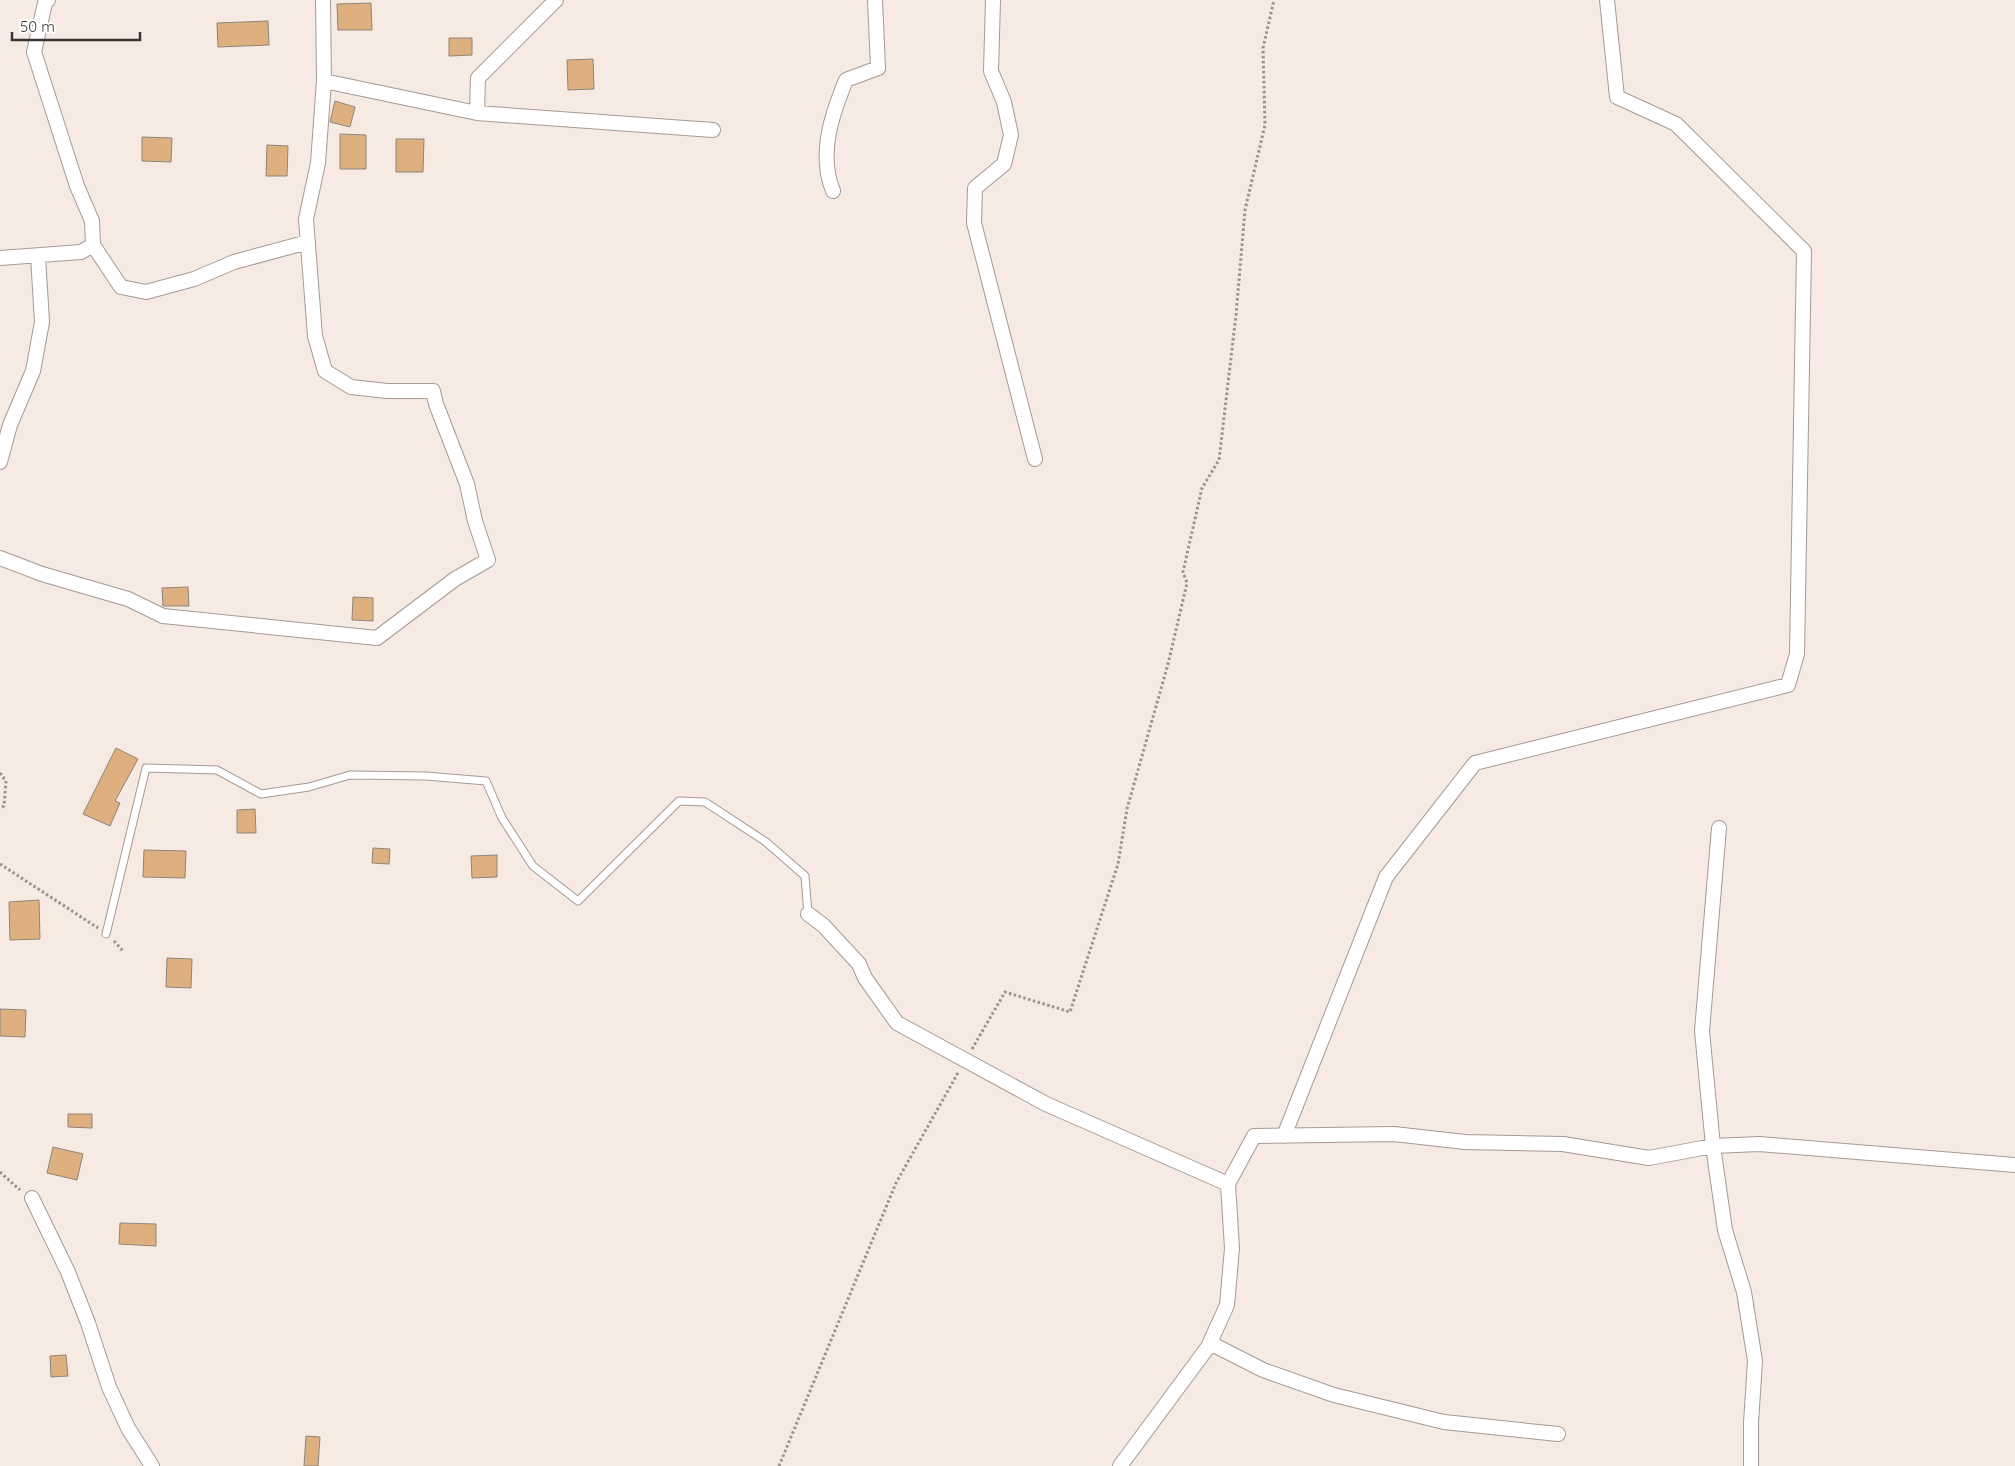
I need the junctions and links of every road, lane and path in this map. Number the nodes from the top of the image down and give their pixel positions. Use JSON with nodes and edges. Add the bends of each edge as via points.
{"nodes":[{"id":1,"x":323,"y":0,"type":"edge"},
{"id":2,"x":556,"y":0,"type":"edge"},
{"id":3,"x":875,"y":0,"type":"edge"},
{"id":4,"x":993,"y":0,"type":"edge"},
{"id":5,"x":1274,"y":0,"type":"edge"},
{"id":6,"x":1607,"y":0,"type":"edge"},
{"id":7,"x":45,"y":1,"type":"edge"},
{"id":8,"x":324,"y":81,"type":"junction"},
{"id":9,"x":477,"y":113,"type":"junction"},
{"id":10,"x":713,"y":130,"type":"dead end"},
{"id":11,"x":833,"y":190,"type":"dead end"},
{"id":12,"x":308,"y":242,"type":"junction"},
{"id":13,"x":93,"y":245,"type":"junction"},
{"id":14,"x":38,"y":256,"type":"junction"},
{"id":15,"x":0,"y":258,"type":"edge"},
{"id":16,"x":1035,"y":459,"type":"dead end"},
{"id":17,"x":0,"y":462,"type":"edge"},
{"id":18,"x":0,"y":558,"type":"edge"},
{"id":19,"x":1168,"y":664,"type":"dead end"},
{"id":20,"x":0,"y":773,"type":"edge"},
{"id":21,"x":0,"y":808,"type":"edge"},
{"id":22,"x":1719,"y":828,"type":"dead end"},
{"id":23,"x":0,"y":864,"type":"edge"},
{"id":24,"x":808,"y":914,"type":"joint"},
{"id":25,"x":106,"y":934,"type":"junction"},
{"id":26,"x":124,"y":952,"type":"dead end"},
{"id":27,"x":1284,"y":1136,"type":"junction"},
{"id":28,"x":1712,"y":1146,"type":"junction"},
{"id":29,"x":2015,"y":1165,"type":"edge"},
{"id":30,"x":0,"y":1172,"type":"edge"},
{"id":31,"x":1228,"y":1184,"type":"junction"},
{"id":32,"x":32,"y":1198,"type":"joint"},
{"id":33,"x":1210,"y":1343,"type":"junction"},
{"id":34,"x":1558,"y":1434,"type":"dead end"},
{"id":35,"x":152,"y":1466,"type":"edge"},
{"id":36,"x":1120,"y":1466,"type":"edge"},
{"id":37,"x":1751,"y":1466,"type":"edge"}],
"edges":[{"from":1,"to":8,"type":"street"},
{"from":2,"to":9,"type":"street","via":[[478,78]]},
{"from":3,"to":11,"type":"street","via":[[878,68],[846,80],[832,115],[828,177]]},
{"from":4,"to":16,"type":"street","via":[[991,71],[1004,102],[1011,135],[1004,164],[975,188],[974,223]]},
{"from":5,"to":19,"type":"path","via":[[1263,48],[1265,125],[1244,210],[1219,460],[1202,488],[1183,572],[1186,583]]},
{"from":6,"to":27,"type":"street","via":[[1616,97],[1676,124],[1804,251],[1797,654],[1788,685],[1475,763],[1386,877]]},
{"from":7,"to":13,"type":"street","via":[[34,52],[77,186],[92,221]]},
{"from":8,"to":9,"type":"street"},
{"from":8,"to":12,"type":"street","via":[[318,163],[306,220]]},
{"from":9,"to":10,"type":"street"},
{"from":12,"to":13,"type":"street","via":[[234,262],[194,279],[146,292],[121,287]]},
{"from":12,"to":18,"type":"street","via":[[315,336],[325,371],[351,386],[387,391],[433,391],[467,484],[488,560],[455,580],[377,638],[163,616],[128,599]]},
{"from":13,"to":14,"type":"street","via":[[81,252]]},
{"from":14,"to":15,"type":"street"},
{"from":14,"to":17,"type":"street","via":[[42,322],[33,371],[10,425]]},
{"from":20,"to":21,"type":"path","via":[[6,781],[4,806]]},
{"from":22,"to":28,"type":"street","via":[[1702,1031]]},
{"from":23,"to":25,"type":"path"},
{"from":24,"to":25,"type":"lane","via":[[805,876],[766,842],[705,802],[679,801],[578,901],[534,866],[502,818],[486,782],[426,776],[350,775],[261,794],[217,770],[146,768]]},
{"from":24,"to":31,"type":"street","via":[[859,964],[865,978],[897,1022],[1046,1104]]},
{"from":25,"to":26,"type":"path"},
{"from":27,"to":28,"type":"street","via":[[1394,1134],[1465,1142],[1563,1144],[1649,1158]]},
{"from":27,"to":31,"type":"street","via":[[1254,1136]]},
{"from":28,"to":29,"type":"street","via":[[1759,1144]]},
{"from":28,"to":37,"type":"street","via":[[1725,1230],[1744,1292],[1755,1361]]},
{"from":30,"to":32,"type":"path"},
{"from":31,"to":33,"type":"street","via":[[1232,1248],[1227,1306]]},
{"from":32,"to":35,"type":"street","via":[[68,1272],[117,1404]]},
{"from":33,"to":34,"type":"street","via":[[1263,1370],[1334,1395],[1444,1422]]},
{"from":33,"to":36,"type":"street"}]}
